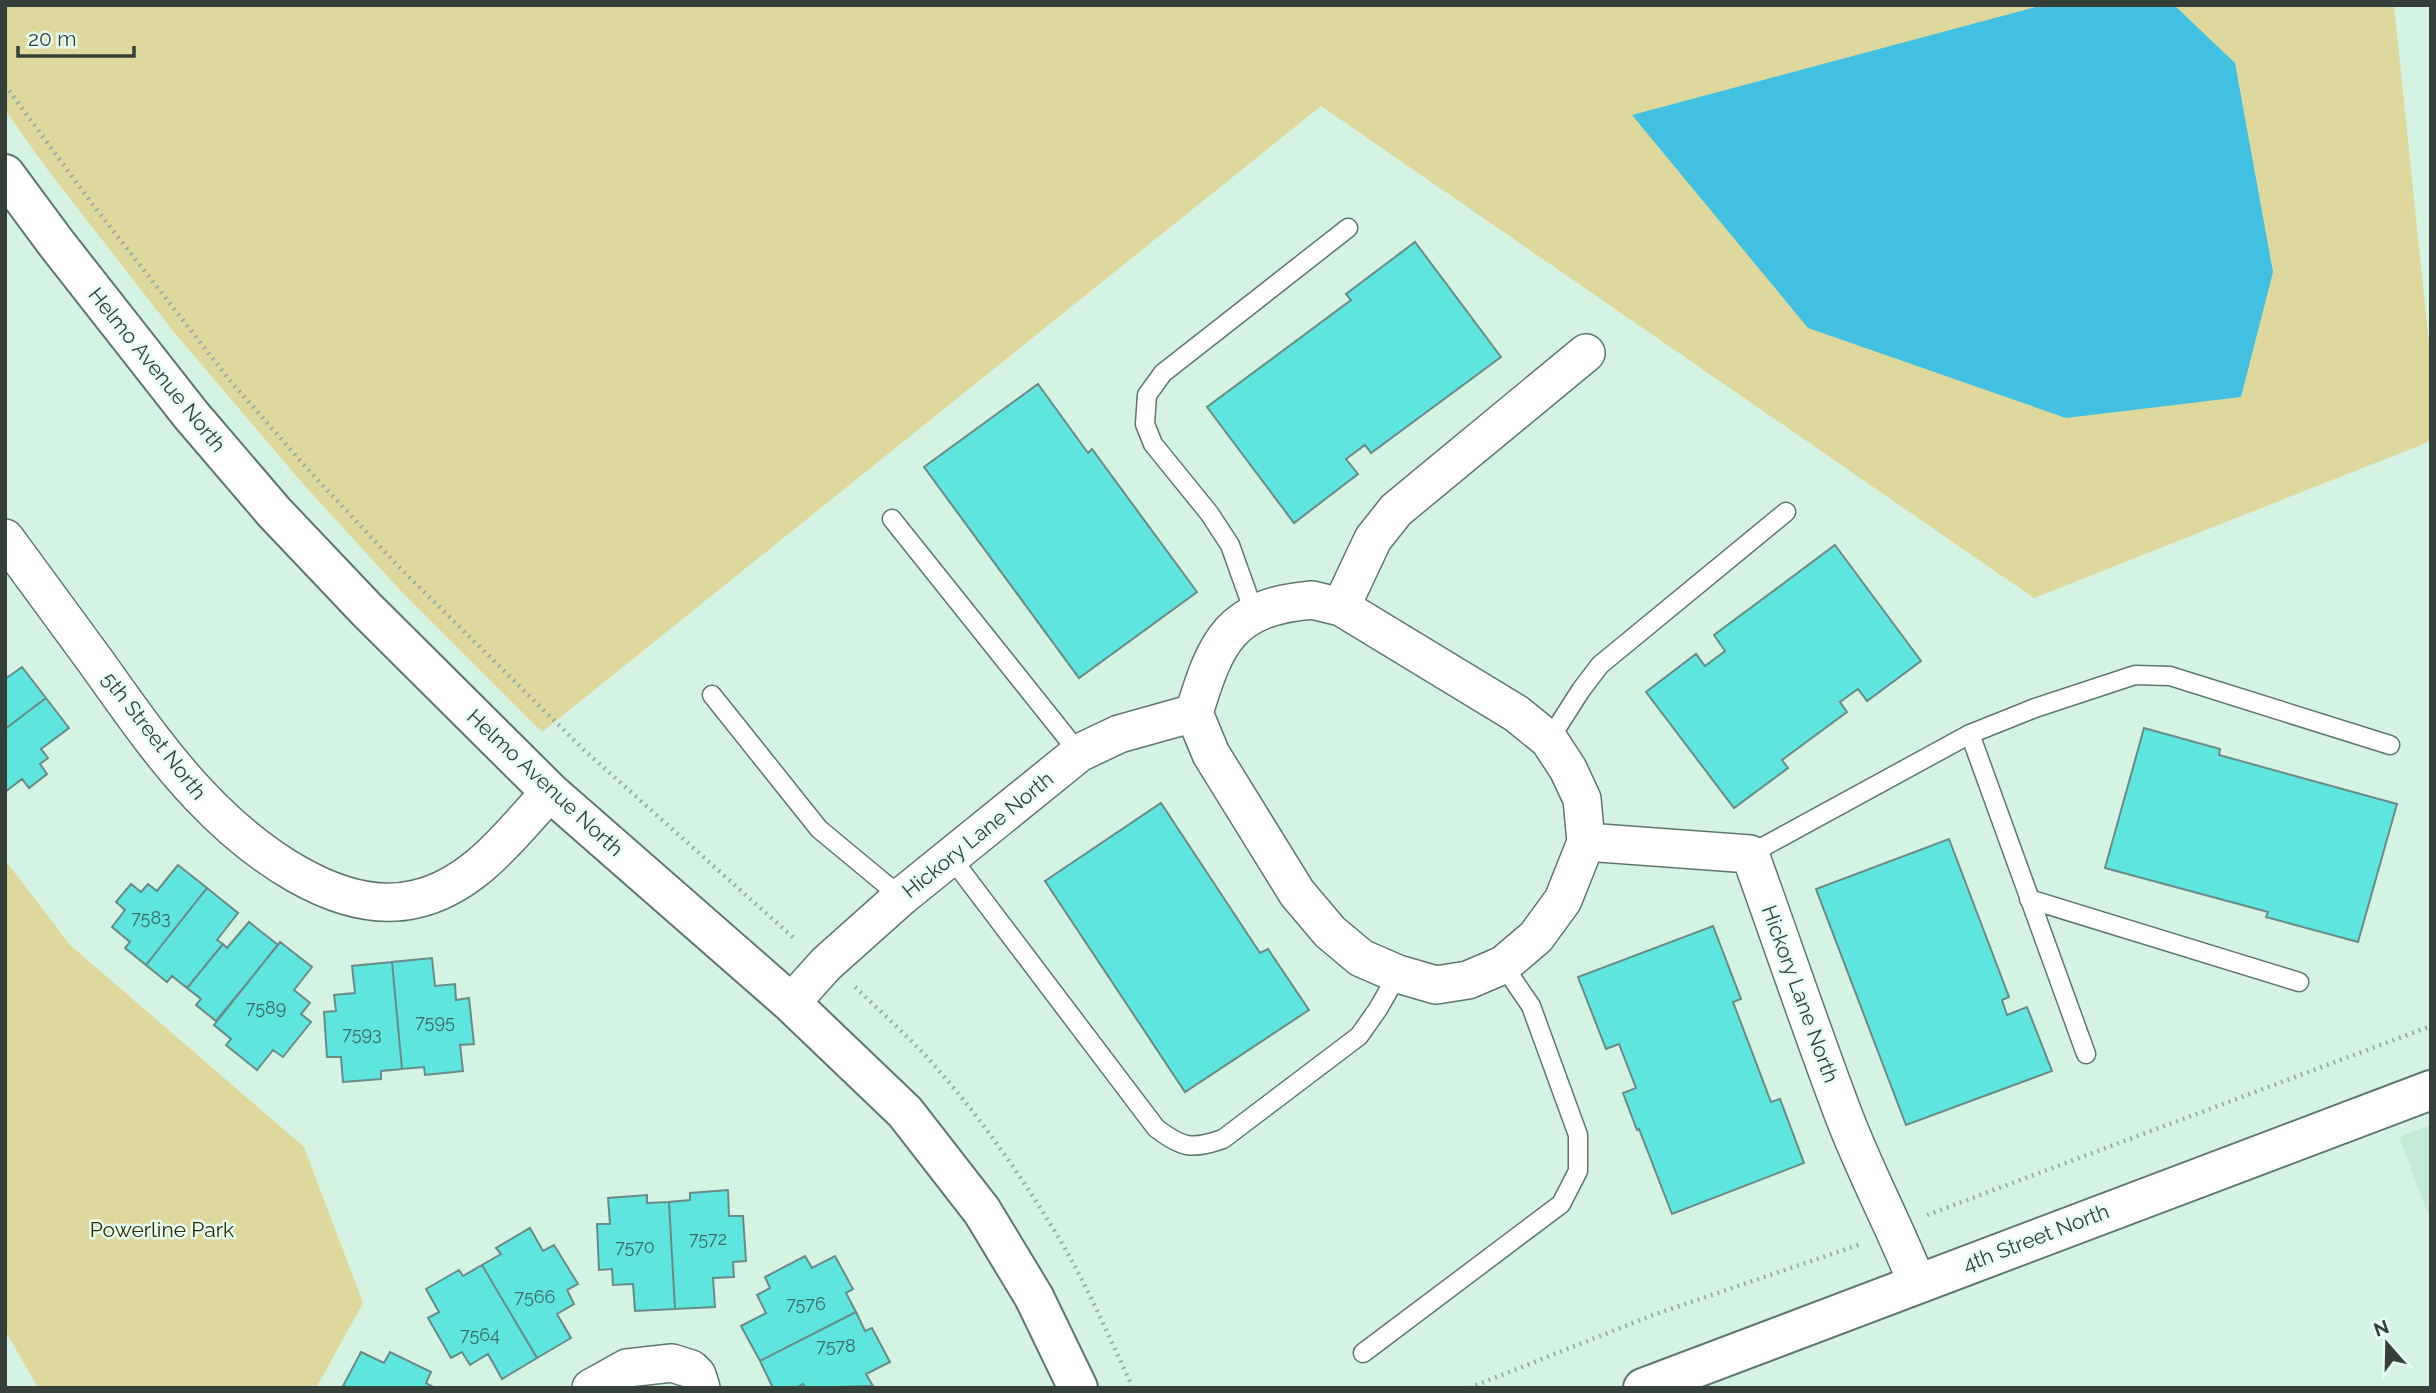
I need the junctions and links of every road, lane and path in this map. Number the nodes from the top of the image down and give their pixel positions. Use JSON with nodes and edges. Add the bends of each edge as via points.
{"nodes":[{"id":1,"x":5,"y":85,"type":"edge"},
{"id":2,"x":5,"y":174,"type":"edge"},
{"id":3,"x":1348,"y":228,"type":"dead end"},
{"id":4,"x":1586,"y":353,"type":"dead end"},
{"id":5,"x":1786,"y":512,"type":"dead end"},
{"id":6,"x":892,"y":519,"type":"dead end"},
{"id":7,"x":5,"y":538,"type":"edge"},
{"id":8,"x":1341,"y":607,"type":"junction"},
{"id":9,"x":1255,"y":615,"type":"junction"},
{"id":10,"x":712,"y":695,"type":"dead end"},
{"id":11,"x":1194,"y":713,"type":"junction"},
{"id":12,"x":1969,"y":734,"type":"junction"},
{"id":13,"x":1549,"y":740,"type":"junction"},
{"id":14,"x":2390,"y":745,"type":"dead end"},
{"id":15,"x":1079,"y":753,"type":"junction"},
{"id":16,"x":550,"y":792,"type":"junction"},
{"id":17,"x":1587,"y":842,"type":"junction"},
{"id":18,"x":1750,"y":854,"type":"junction"},
{"id":19,"x":950,"y":856,"type":"junction"},
{"id":20,"x":901,"y":897,"type":"junction"},
{"id":21,"x":2029,"y":899,"type":"junction"},
{"id":22,"x":799,"y":942,"type":"dead end"},
{"id":23,"x":1503,"y":965,"type":"junction"},
{"id":24,"x":1398,"y":974,"type":"junction"},
{"id":25,"x":2299,"y":982,"type":"dead end"},
{"id":26,"x":791,"y":1003,"type":"junction"},
{"id":27,"x":2431,"y":1026,"type":"edge"},
{"id":28,"x":2086,"y":1054,"type":"dead end"},
{"id":29,"x":2431,"y":1090,"type":"edge"},
{"id":30,"x":1930,"y":1213,"type":"dead end"},
{"id":31,"x":1859,"y":1245,"type":"dead end"},
{"id":32,"x":1917,"y":1283,"type":"junction"},
{"id":33,"x":1363,"y":1353,"type":"dead end"},
{"id":34,"x":591,"y":1388,"type":"edge"},
{"id":35,"x":701,"y":1388,"type":"edge"},
{"id":36,"x":1078,"y":1388,"type":"edge"},
{"id":37,"x":1469,"y":1388,"type":"edge"},
{"id":38,"x":1643,"y":1388,"type":"edge"}],
"edges":[{"from":1,"to":22,"type":"path","via":[[232,383],[312,474],[584,750]]},
{"from":2,"to":16,"type":"street","name":"Helmo Avenue North","via":[[191,415],[274,512]]},
{"from":3,"to":9,"type":"lane","via":[[1163,373],[1147,395],[1145,424],[1153,444],[1230,545]]},
{"from":4,"to":8,"type":"street","via":[[1396,510],[1373,539]]},
{"from":5,"to":13,"type":"lane","via":[[1600,665]]},
{"from":6,"to":15,"type":"lane"},
{"from":7,"to":16,"type":"street","name":"5th Street North","via":[[198,794],[270,857],[321,887],[385,902],[434,893],[461,880],[484,861]]},
{"from":8,"to":9,"type":"street","via":[[1312,600],[1284,603]]},
{"from":8,"to":13,"type":"street","via":[[1517,714]]},
{"from":9,"to":11,"type":"street","via":[[1234,625],[1216,650]]},
{"from":10,"to":20,"type":"lane","via":[[819,829]]},
{"from":11,"to":15,"type":"street","name":"Hickory Lane North","via":[[1119,734]]},
{"from":11,"to":24,"type":"street","via":[[1211,754],[1297,893],[1330,932],[1362,958]]},
{"from":12,"to":14,"type":"lane","via":[[2135,676],[2170,676]]},
{"from":12,"to":18,"type":"lane"},
{"from":12,"to":21,"type":"lane"},
{"from":13,"to":17,"type":"street","via":[[1582,799]]},
{"from":15,"to":19,"type":"street","name":"Hickory Lane North"},
{"from":16,"to":26,"type":"street","name":"Helmo Avenue North"},
{"from":17,"to":18,"type":"street"},
{"from":17,"to":23,"type":"street","via":[[1563,900],[1536,937]]},
{"from":18,"to":32,"type":"street","name":"Hickory Lane North","via":[[1843,1112]]},
{"from":19,"to":20,"type":"street","name":"Hickory Lane North"},
{"from":19,"to":24,"type":"lane","via":[[1156,1128],[1176,1143],[1199,1147],[1223,1139],[1359,1036]]},
{"from":20,"to":26,"type":"street","name":"Hickory Lane North","via":[[826,964]]},
{"from":21,"to":25,"type":"lane"},
{"from":21,"to":28,"type":"lane"},
{"from":23,"to":24,"type":"street","via":[[1468,980],[1436,985]]},
{"from":23,"to":33,"type":"lane","via":[[1531,1006],[1578,1135],[1578,1171],[1561,1204]]},
{"from":26,"to":36,"type":"street","name":"Helmo Avenue North","via":[[905,1112],[982,1211],[1034,1297]]},
{"from":27,"to":30,"type":"path"},
{"from":29,"to":32,"type":"street","name":"4th Street North"},
{"from":31,"to":37,"type":"path","via":[[1653,1315]]},
{"from":32,"to":38,"type":"street","name":"4th Street North"},
{"from":34,"to":35,"type":"street","via":[[623,1369],[677,1363],[691,1368]]}]}
